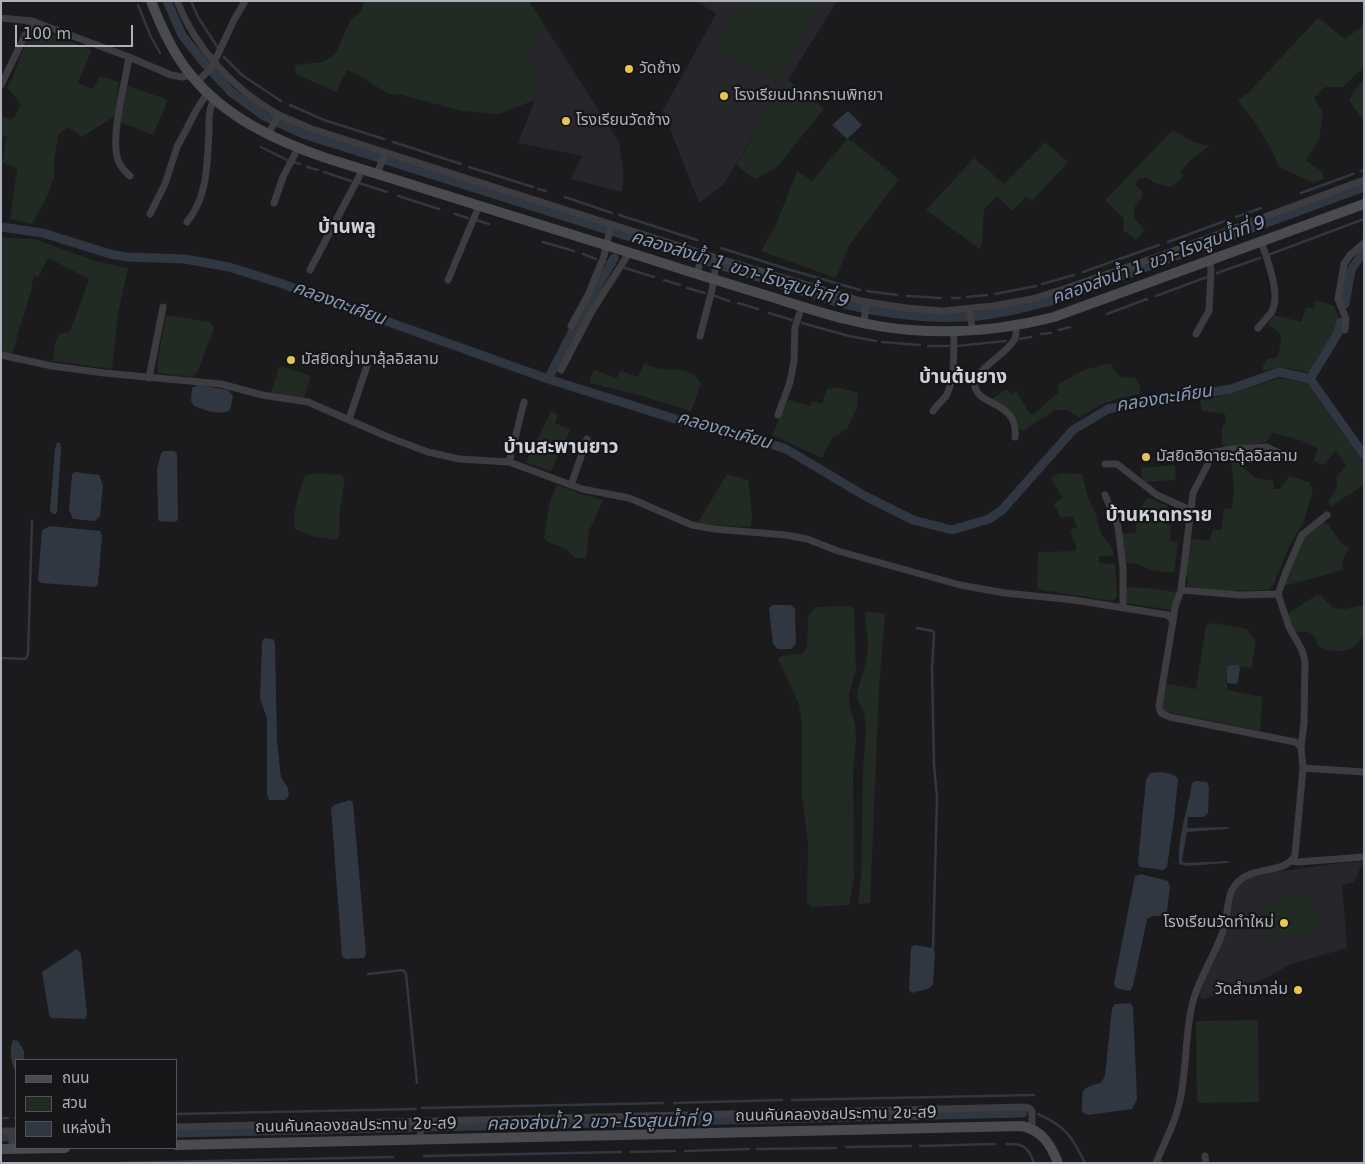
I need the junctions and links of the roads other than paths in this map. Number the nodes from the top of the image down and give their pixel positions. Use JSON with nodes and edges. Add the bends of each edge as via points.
{"nodes":[{"id":1,"x":151,"y":1,"type":"edge"},
{"id":2,"x":177,"y":1,"type":"edge"},
{"id":3,"x":245,"y":1,"type":"edge"},
{"id":4,"x":1,"y":18,"type":"edge"},
{"id":5,"x":32,"y":21,"type":"junction"},
{"id":6,"x":130,"y":57,"type":"junction"},
{"id":7,"x":214,"y":65,"type":"junction"},
{"id":8,"x":197,"y":77,"type":"junction"},
{"id":9,"x":1,"y":85,"type":"edge"},
{"id":10,"x":211,"y":95,"type":"junction"},
{"id":11,"x":278,"y":117,"type":"junction"},
{"id":12,"x":270,"y":131,"type":"junction"},
{"id":13,"x":298,"y":148,"type":"junction"},
{"id":14,"x":384,"y":154,"type":"junction"},
{"id":15,"x":363,"y":169,"type":"junction"},
{"id":16,"x":378,"y":170,"type":"junction"},
{"id":17,"x":130,"y":176,"type":"dead end"},
{"id":18,"x":1364,"y":180,"type":"edge"},
{"id":19,"x":274,"y":202,"type":"dead end"},
{"id":20,"x":1364,"y":204,"type":"edge"},
{"id":21,"x":480,"y":206,"type":"junction"},
{"id":22,"x":150,"y":214,"type":"dead end"},
{"id":23,"x":187,"y":222,"type":"dead end"},
{"id":24,"x":610,"y":226,"type":"junction"},
{"id":25,"x":1261,"y":241,"type":"junction"},
{"id":26,"x":607,"y":242,"type":"junction"},
{"id":27,"x":1364,"y":243,"type":"edge"},
{"id":28,"x":629,"y":253,"type":"junction"},
{"id":29,"x":701,"y":255,"type":"junction"},
{"id":30,"x":716,"y":260,"type":"junction"},
{"id":31,"x":1210,"y":260,"type":"junction"},
{"id":32,"x":310,"y":270,"type":"dead end"},
{"id":33,"x":698,"y":270,"type":"junction"},
{"id":34,"x":714,"y":275,"type":"junction"},
{"id":35,"x":448,"y":280,"type":"dead end"},
{"id":36,"x":866,"y":304,"type":"junction"},
{"id":37,"x":802,"y":306,"type":"junction"},
{"id":38,"x":163,"y":307,"type":"dead end"},
{"id":39,"x":970,"y":311,"type":"junction"},
{"id":40,"x":864,"y":320,"type":"junction"},
{"id":41,"x":1016,"y":325,"type":"junction"},
{"id":42,"x":571,"y":326,"type":"dead end"},
{"id":43,"x":972,"y":327,"type":"junction"},
{"id":44,"x":1258,"y":328,"type":"dead end"},
{"id":45,"x":1345,"y":330,"type":"dead end"},
{"id":46,"x":954,"y":332,"type":"junction"},
{"id":47,"x":1196,"y":334,"type":"dead end"},
{"id":48,"x":700,"y":336,"type":"dead end"},
{"id":49,"x":1,"y":355,"type":"edge"},
{"id":50,"x":367,"y":366,"type":"dead end"},
{"id":51,"x":561,"y":370,"type":"dead end"},
{"id":52,"x":149,"y":378,"type":"junction"},
{"id":53,"x":524,"y":402,"type":"dead end"},
{"id":54,"x":933,"y":411,"type":"dead end"},
{"id":55,"x":778,"y":415,"type":"dead end"},
{"id":56,"x":349,"y":419,"type":"junction"},
{"id":57,"x":1015,"y":437,"type":"dead end"},
{"id":58,"x":587,"y":439,"type":"dead end"},
{"id":59,"x":1290,"y":458,"type":"dead end"},
{"id":60,"x":509,"y":462,"type":"junction"},
{"id":61,"x":1105,"y":464,"type":"dead end"},
{"id":62,"x":571,"y":484,"type":"junction"},
{"id":63,"x":1105,"y":495,"type":"dead end"},
{"id":64,"x":1190,"y":510,"type":"junction"},
{"id":65,"x":1327,"y":515,"type":"dead end"},
{"id":66,"x":1181,"y":590,"type":"junction"},
{"id":67,"x":1278,"y":594,"type":"junction"},
{"id":68,"x":1123,"y":608,"type":"junction"},
{"id":69,"x":1173,"y":621,"type":"junction"},
{"id":70,"x":1301,"y":747,"type":"junction"},
{"id":71,"x":1303,"y":768,"type":"junction"},
{"id":72,"x":1364,"y":772,"type":"edge"},
{"id":73,"x":1364,"y":857,"type":"edge"},
{"id":74,"x":1292,"y":861,"type":"junction"},
{"id":75,"x":420,"y":1123,"type":"junction"},
{"id":76,"x":178,"y":1127,"type":"edge"},
{"id":77,"x":1032,"y":1128,"type":"junction"},
{"id":78,"x":1,"y":1131,"type":"edge"},
{"id":79,"x":13,"y":1137,"type":"edge"},
{"id":80,"x":421,"y":1137,"type":"junction"},
{"id":81,"x":178,"y":1145,"type":"edge"},
{"id":82,"x":1,"y":1149,"type":"edge"},
{"id":83,"x":1058,"y":1163,"type":"edge"},
{"id":84,"x":1156,"y":1163,"type":"edge"}],
"edges":[{"from":1,"to":8,"type":"main road","via":[[168,39]]},
{"from":2,"to":7,"type":"street"},
{"from":3,"to":7,"type":"street"},
{"from":4,"to":5,"type":"street"},
{"from":5,"to":6,"type":"street"},
{"from":5,"to":9,"type":"street"},
{"from":6,"to":8,"type":"street","via":[[171,75]]},
{"from":6,"to":17,"type":"street","via":[[116,147],[121,167]]},
{"from":7,"to":8,"type":"street"},
{"from":7,"to":11,"type":"street"},
{"from":8,"to":10,"type":"main road"},
{"from":10,"to":12,"type":"main road","via":[[241,118]]},
{"from":10,"to":22,"type":"street","via":[[177,147],[165,184]]},
{"from":10,"to":23,"type":"street","via":[[206,181],[198,206]]},
{"from":11,"to":12,"type":"street"},
{"from":11,"to":14,"type":"street"},
{"from":12,"to":13,"type":"main road"},
{"from":13,"to":15,"type":"main road"},
{"from":13,"to":19,"type":"street"},
{"from":14,"to":16,"type":"street"},
{"from":14,"to":24,"type":"street"},
{"from":15,"to":16,"type":"main road"},
{"from":15,"to":32,"type":"street"},
{"from":16,"to":21,"type":"main road"},
{"from":18,"to":39,"type":"street","via":[[1079,285],[1032,299]]},
{"from":20,"to":25,"type":"main road"},
{"from":21,"to":26,"type":"main road"},
{"from":21,"to":35,"type":"street"},
{"from":24,"to":26,"type":"street"},
{"from":24,"to":29,"type":"street"},
{"from":25,"to":31,"type":"main road"},
{"from":25,"to":44,"type":"street","via":[[1275,296],[1271,312]]},
{"from":26,"to":28,"type":"main road"},
{"from":26,"to":42,"type":"street","via":[[588,295]]},
{"from":27,"to":45,"type":"street","via":[[1344,264],[1338,299],[1346,319]]},
{"from":28,"to":33,"type":"main road"},
{"from":28,"to":51,"type":"street","via":[[592,311]]},
{"from":29,"to":30,"type":"street"},
{"from":29,"to":33,"type":"street"},
{"from":30,"to":34,"type":"street"},
{"from":30,"to":36,"type":"street"},
{"from":31,"to":41,"type":"main road","via":[[1054,316]]},
{"from":31,"to":47,"type":"street","via":[[1209,312]]},
{"from":33,"to":34,"type":"main road"},
{"from":34,"to":37,"type":"main road"},
{"from":34,"to":48,"type":"street"},
{"from":36,"to":39,"type":"street"},
{"from":36,"to":40,"type":"street"},
{"from":37,"to":40,"type":"main road"},
{"from":37,"to":55,"type":"street","via":[[795,327],[790,382]]},
{"from":38,"to":52,"type":"street"},
{"from":39,"to":43,"type":"street"},
{"from":40,"to":46,"type":"main road","via":[[909,330]]},
{"from":41,"to":43,"type":"main road"},
{"from":41,"to":57,"type":"street","via":[[1016,339],[986,366],[974,385],[977,392],[1011,417],[1016,428]]},
{"from":43,"to":46,"type":"main road"},
{"from":46,"to":54,"type":"street","via":[[949,388]]},
{"from":49,"to":52,"type":"street","via":[[77,370]]},
{"from":50,"to":56,"type":"street"},
{"from":52,"to":56,"type":"street","via":[[220,384],[308,402]]},
{"from":53,"to":60,"type":"street"},
{"from":56,"to":60,"type":"street","via":[[388,438],[437,454],[459,459]]},
{"from":58,"to":62,"type":"street"},
{"from":59,"to":64,"type":"street","via":[[1266,447],[1210,453],[1209,462],[1193,493]]},
{"from":60,"to":62,"type":"street"},
{"from":61,"to":64,"type":"street","via":[[1117,464],[1157,495]]},
{"from":62,"to":68,"type":"street","via":[[596,493],[629,498],[692,525],[807,539],[838,551],[960,585]]},
{"from":63,"to":68,"type":"street","via":[[1118,526]]},
{"from":64,"to":66,"type":"street"},
{"from":65,"to":67,"type":"street","via":[[1302,536]]},
{"from":66,"to":67,"type":"street"},
{"from":66,"to":69,"type":"street"},
{"from":67,"to":70,"type":"street","via":[[1305,662]]},
{"from":68,"to":69,"type":"street","via":[[1168,616]]},
{"from":69,"to":70,"type":"street","via":[[1159,706],[1161,713],[1295,742]]},
{"from":70,"to":71,"type":"street"},
{"from":71,"to":72,"type":"street"},
{"from":71,"to":74,"type":"street"},
{"from":73,"to":74,"type":"street"},
{"from":74,"to":84,"type":"street","via":[[1245,875],[1233,888],[1224,929],[1193,1002],[1180,1102]]},
{"from":75,"to":76,"type":"street"},
{"from":75,"to":77,"type":"street","via":[[1024,1107],[1032,1111]]},
{"from":75,"to":80,"type":"street"},
{"from":77,"to":80,"type":"main road","name":"ถนนคันคลองชลประทาน 2ข-ส9"},
{"from":77,"to":83,"type":"main road","via":[[1050,1145]]},
{"from":78,"to":79,"type":"street"},
{"from":79,"to":82,"type":"main road"},
{"from":80,"to":81,"type":"main road","name":"ถนนคันคลองชลประทาน 2ข-ส9"}]}
